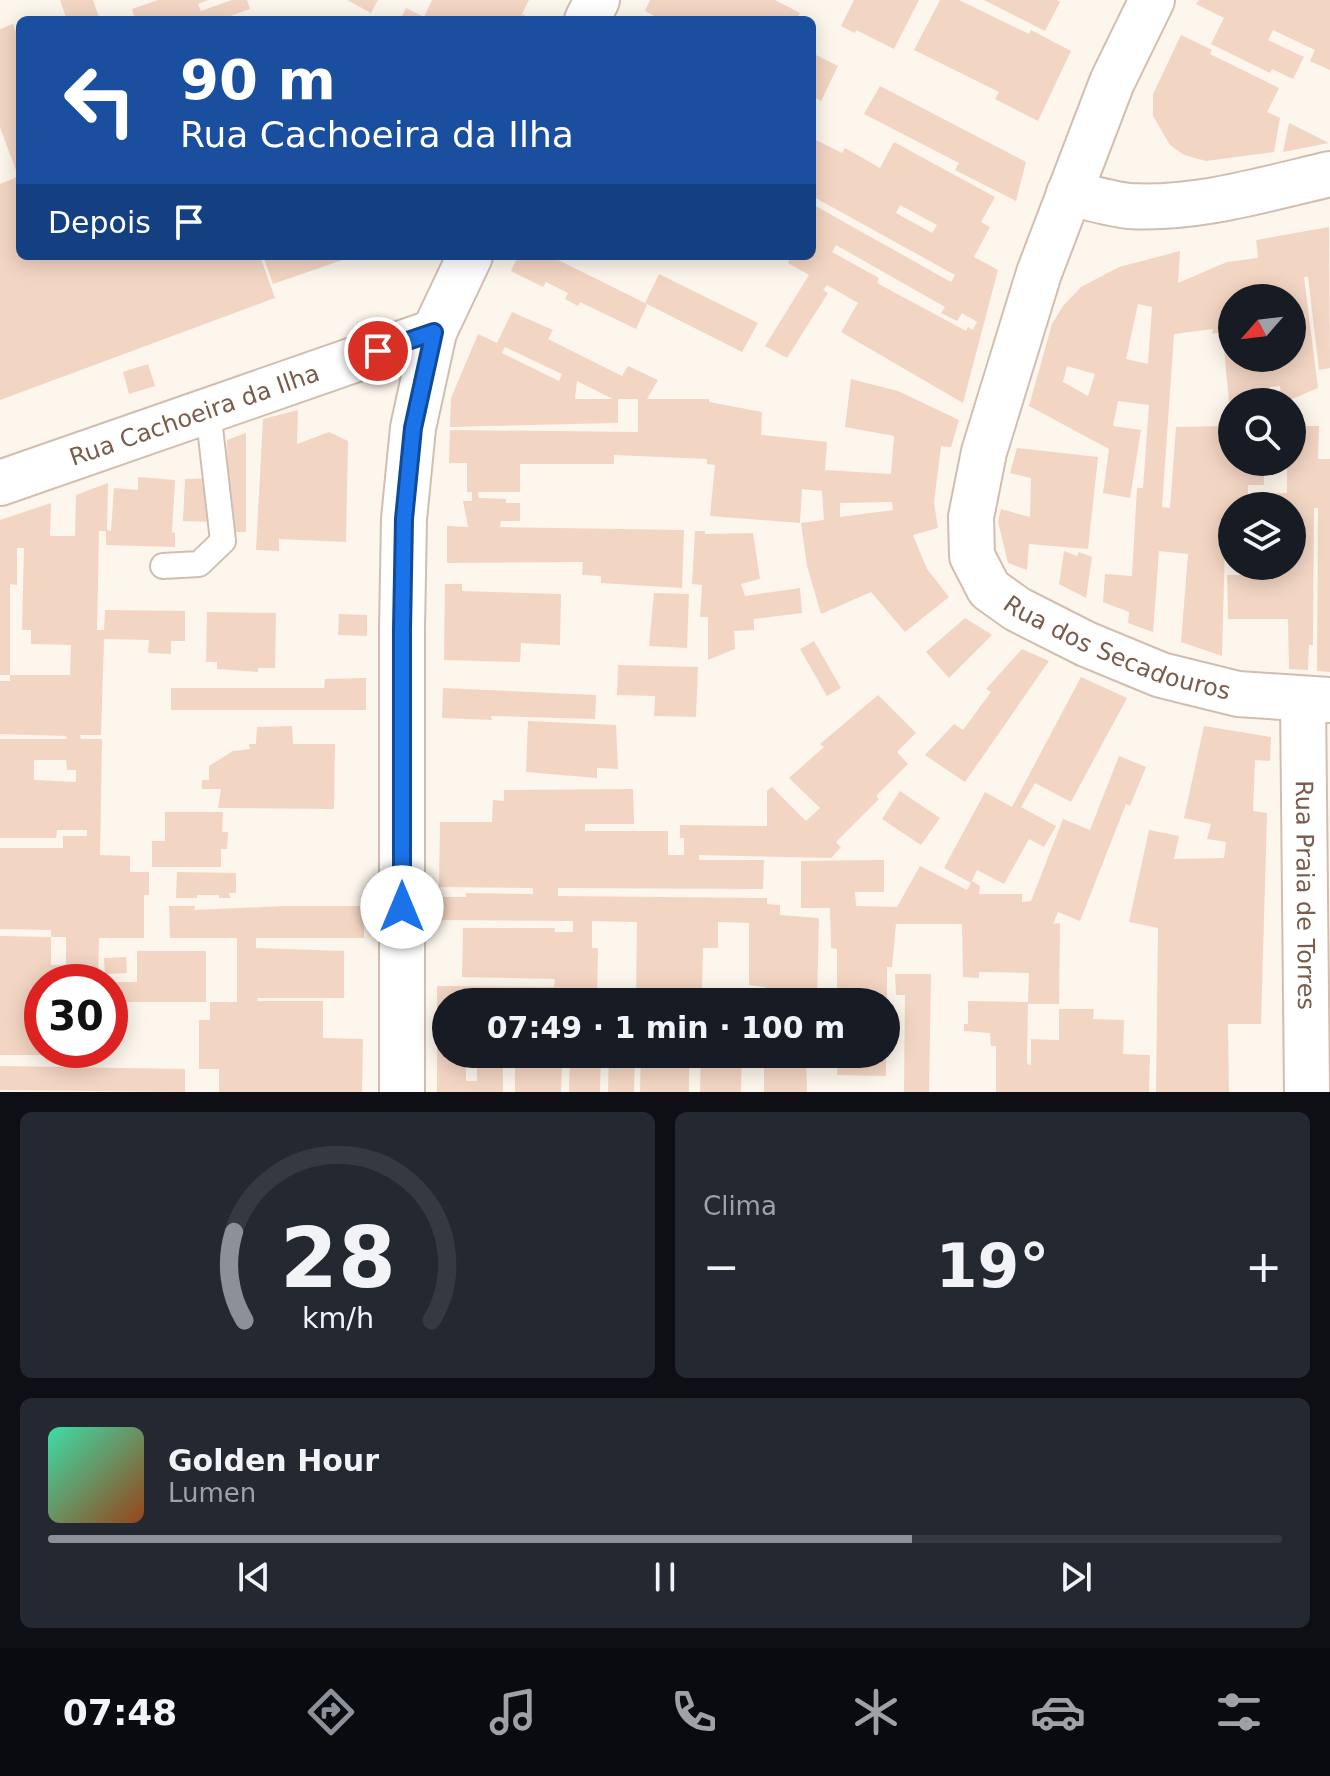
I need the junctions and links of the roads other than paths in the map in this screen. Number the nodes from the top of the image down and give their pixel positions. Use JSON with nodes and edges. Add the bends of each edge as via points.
{"nodes":[{"id":1,"x":1152,"y":0,"type":"edge"},
{"id":2,"x":1330,"y":174,"type":"edge"},
{"id":3,"x":1069,"y":193,"type":"junction"},
{"id":4,"x":468,"y":260,"type":"edge"},
{"id":5,"x":434,"y":332,"type":"junction"},
{"id":6,"x":208,"y":410,"type":"junction"},
{"id":7,"x":0,"y":483,"type":"edge"},
{"id":8,"x":163,"y":566,"type":"dead end"},
{"id":9,"x":1316,"y":700,"type":"edge"},
{"id":10,"x":402,"y":1092,"type":"edge"},
{"id":11,"x":1307,"y":1092,"type":"edge"}],
"edges":[{"from":1,"to":3,"type":"street","name":"Rua dos Secadouros","via":[[1112,82]]},
{"from":2,"to":3,"type":"street","via":[[1184,204],[1128,206]]},
{"from":3,"to":9,"type":"street","name":"Rua dos Secadouros","via":[[984,452],[971,517],[972,556],[989,589],[1086,644],[1161,675],[1238,694]]},
{"from":4,"to":5,"type":"street"},
{"from":5,"to":6,"type":"street","name":"Rua Cachoeira da Ilha"},
{"from":5,"to":10,"type":"street","via":[[413,428],[404,519]]},
{"from":6,"to":7,"type":"street","name":"Rua Cachoeira da Ilha"},
{"from":6,"to":8,"type":"lane","via":[[223,541],[199,564]]},
{"from":9,"to":11,"type":"street","name":"Rua Praia de Torres"}]}
